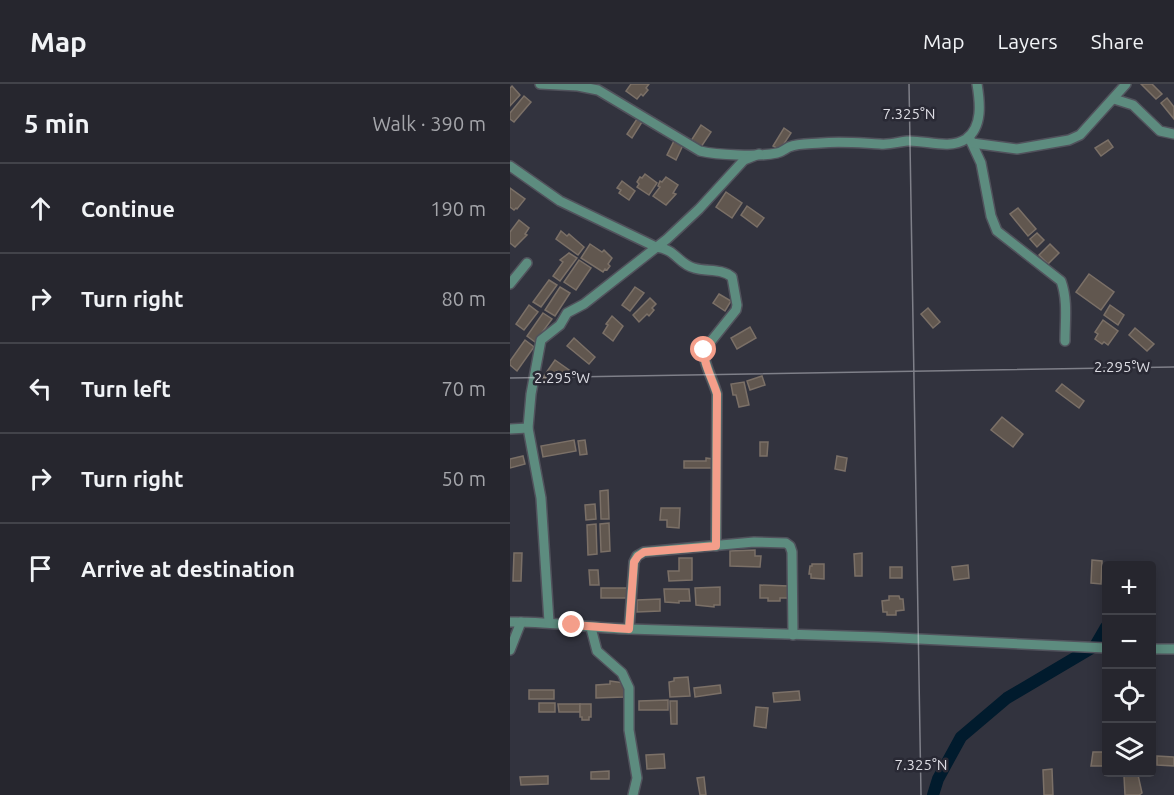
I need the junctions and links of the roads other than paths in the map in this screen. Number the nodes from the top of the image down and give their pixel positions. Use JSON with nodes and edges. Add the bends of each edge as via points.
{"nodes":[{"id":1,"x":540,"y":84,"type":"edge"},
{"id":2,"x":977,"y":84,"type":"edge"},
{"id":3,"x":1126,"y":84,"type":"edge"},
{"id":4,"x":1114,"y":99,"type":"junction"},
{"id":5,"x":1174,"y":134,"type":"edge"},
{"id":6,"x":971,"y":140,"type":"junction"},
{"id":7,"x":759,"y":154,"type":"junction"},
{"id":8,"x":510,"y":166,"type":"edge"},
{"id":9,"x":656,"y":247,"type":"junction"},
{"id":10,"x":527,"y":263,"type":"dead end"},
{"id":11,"x":510,"y":284,"type":"edge"},
{"id":12,"x":1065,"y":341,"type":"dead end"},
{"id":13,"x":528,"y":428,"type":"junction"},
{"id":14,"x":510,"y":429,"type":"edge"},
{"id":15,"x":716,"y":546,"type":"junction"},
{"id":16,"x":510,"y":622,"type":"edge"},
{"id":17,"x":520,"y":622,"type":"junction"},
{"id":18,"x":549,"y":622,"type":"junction"},
{"id":19,"x":591,"y":628,"type":"junction"},
{"id":20,"x":629,"y":629,"type":"junction"},
{"id":21,"x":793,"y":635,"type":"junction"},
{"id":22,"x":1102,"y":648,"type":"edge"},
{"id":23,"x":1156,"y":649,"type":"edge"},
{"id":24,"x":1174,"y":649,"type":"edge"},
{"id":25,"x":510,"y":650,"type":"edge"},
{"id":26,"x":633,"y":795,"type":"edge"}],
"edges":[{"from":1,"to":7,"type":"street","via":[[598,90],[700,151]]},
{"from":2,"to":6,"type":"street","via":[[980,101]]},
{"from":3,"to":4,"type":"street"},
{"from":4,"to":5,"type":"street","via":[[1133,105],[1160,131]]},
{"from":4,"to":6,"type":"street","via":[[1080,135],[1069,140],[1017,150]]},
{"from":6,"to":7,"type":"street","via":[[940,144],[851,141],[792,146],[777,153]]},
{"from":6,"to":12,"type":"street","via":[[981,163],[991,216],[998,231],[1061,281],[1065,291]]},
{"from":7,"to":9,"type":"street","via":[[744,160]]},
{"from":8,"to":9,"type":"street","via":[[560,201]]},
{"from":9,"to":13,"type":"street","via":[[567,314],[541,340]]},
{"from":9,"to":15,"type":"street","via":[[670,250],[692,268],[729,274],[733,281],[736,310],[703,356],[717,394]]},
{"from":10,"to":11,"type":"street"},
{"from":13,"to":14,"type":"street"},
{"from":13,"to":18,"type":"street","via":[[541,498]]},
{"from":15,"to":20,"type":"street","via":[[644,552],[638,556],[634,562]]},
{"from":15,"to":21,"type":"street","via":[[754,542],[790,546]]},
{"from":16,"to":17,"type":"street"},
{"from":17,"to":18,"type":"street"},
{"from":17,"to":25,"type":"street"},
{"from":18,"to":19,"type":"street"},
{"from":19,"to":20,"type":"street"},
{"from":19,"to":26,"type":"street","via":[[597,651],[622,673],[629,688],[629,730],[637,778]]},
{"from":20,"to":21,"type":"street"},
{"from":21,"to":22,"type":"street"},
{"from":23,"to":24,"type":"street"}]}
